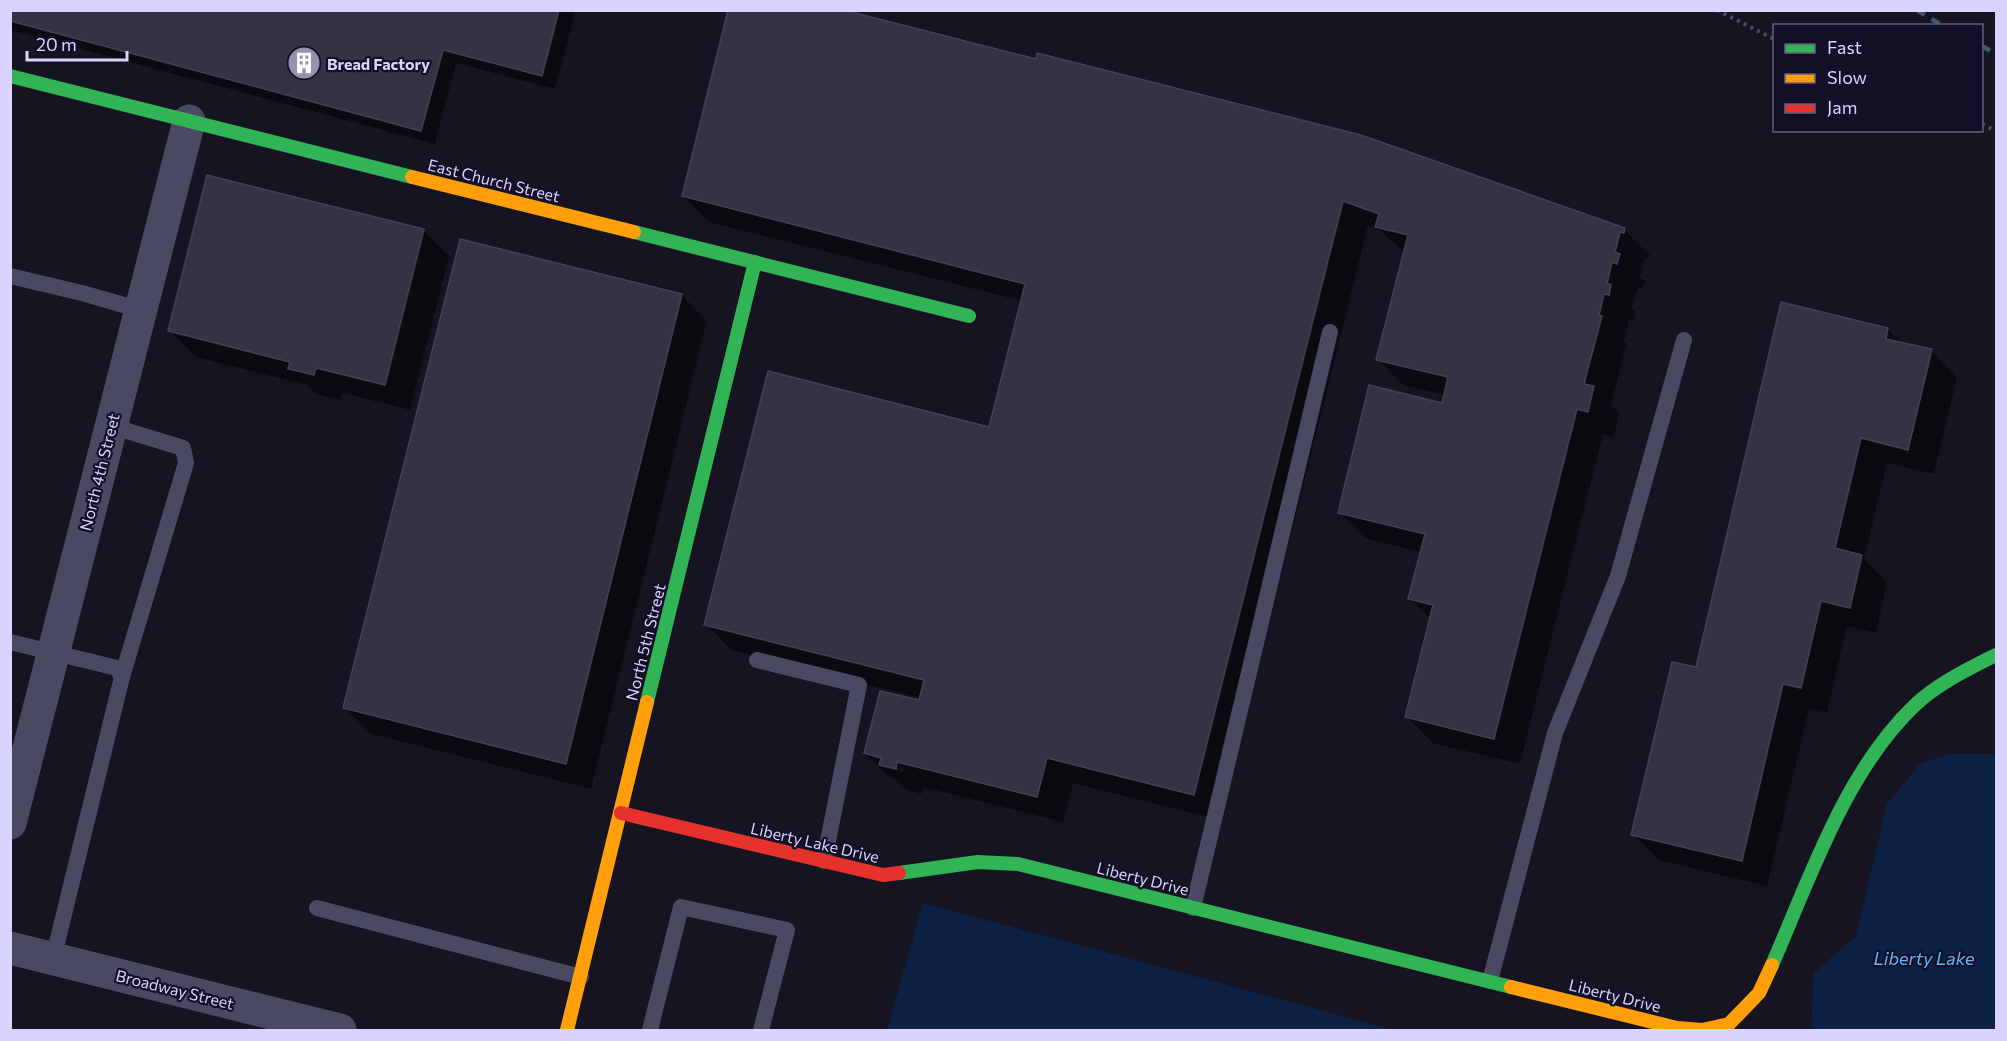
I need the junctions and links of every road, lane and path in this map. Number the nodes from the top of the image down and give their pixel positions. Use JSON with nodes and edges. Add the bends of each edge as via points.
{"nodes":[{"id":1,"x":1717,"y":10,"type":"edge"},
{"id":2,"x":1773,"y":38,"type":"edge"},
{"id":3,"x":10,"y":76,"type":"edge"},
{"id":4,"x":189,"y":121,"type":"junction"},
{"id":5,"x":755,"y":262,"type":"junction"},
{"id":6,"x":10,"y":276,"type":"edge"},
{"id":7,"x":141,"y":310,"type":"junction"},
{"id":8,"x":969,"y":316,"type":"dead end"},
{"id":9,"x":1330,"y":332,"type":"dead end"},
{"id":10,"x":1684,"y":340,"type":"dead end"},
{"id":11,"x":111,"y":426,"type":"junction"},
{"id":12,"x":10,"y":642,"type":"edge"},
{"id":13,"x":54,"y":654,"type":"junction"},
{"id":14,"x":1996,"y":655,"type":"edge"},
{"id":15,"x":757,"y":660,"type":"dead end"},
{"id":16,"x":122,"y":677,"type":"junction"},
{"id":17,"x":621,"y":813,"type":"junction"},
{"id":18,"x":10,"y":824,"type":"edge"},
{"id":19,"x":824,"y":861,"type":"junction"},
{"id":20,"x":1038,"y":869,"type":"joint"},
{"id":21,"x":317,"y":908,"type":"dead end"},
{"id":22,"x":1192,"y":908,"type":"junction"},
{"id":23,"x":10,"y":948,"type":"edge"},
{"id":24,"x":53,"y":959,"type":"junction"},
{"id":25,"x":581,"y":977,"type":"junction"},
{"id":26,"x":1490,"y":981,"type":"junction"},
{"id":27,"x":281,"y":1023,"type":"edge"},
{"id":28,"x":340,"y":1030,"type":"edge"},
{"id":29,"x":567,"y":1030,"type":"edge"},
{"id":30,"x":650,"y":1030,"type":"edge"},
{"id":31,"x":761,"y":1030,"type":"edge"}],
"edges":[{"from":1,"to":2,"type":"path"},
{"from":3,"to":4,"type":"street","name":"East Church Street"},
{"from":4,"to":5,"type":"street","name":"East Church Street"},
{"from":4,"to":7,"type":"street","name":"North 4th Street"},
{"from":5,"to":8,"type":"street","name":"East Church Street"},
{"from":5,"to":17,"type":"street","name":"North 5th Street"},
{"from":6,"to":7,"type":"lane"},
{"from":7,"to":11,"type":"street","name":"North 4th Street"},
{"from":9,"to":22,"type":"lane"},
{"from":10,"to":26,"type":"lane","via":[[1618,576],[1555,733]]},
{"from":11,"to":13,"type":"street","name":"North 4th Street"},
{"from":11,"to":16,"type":"lane","via":[[183,448],[186,463]]},
{"from":12,"to":13,"type":"lane"},
{"from":13,"to":16,"type":"lane","via":[[117,668]]},
{"from":13,"to":18,"type":"street","name":"North 4th Street"},
{"from":14,"to":26,"type":"street","name":"Liberty Drive","via":[[1960,673],[1915,705],[1877,749],[1846,796],[1759,993],[1730,1024],[1702,1030],[1677,1028]]},
{"from":15,"to":19,"type":"lane","via":[[859,685]]},
{"from":16,"to":24,"type":"lane"},
{"from":17,"to":19,"type":"street","name":"Liberty Lake Drive"},
{"from":17,"to":25,"type":"street","name":"North 5th Street"},
{"from":19,"to":20,"type":"street","name":"Liberty Lake Drive","via":[[883,875],[978,862]]},
{"from":20,"to":22,"type":"street","name":"Liberty Drive"},
{"from":21,"to":25,"type":"lane"},
{"from":22,"to":26,"type":"street","name":"Liberty Drive"},
{"from":23,"to":24,"type":"street","name":"Broadway Street"},
{"from":24,"to":27,"type":"street","name":"Broadway Street"},
{"from":25,"to":29,"type":"street","name":"North 5th Street"},
{"from":27,"to":28,"type":"street","name":"Broadway Street"},
{"from":30,"to":31,"type":"lane","via":[[681,907],[788,930]]}]}
